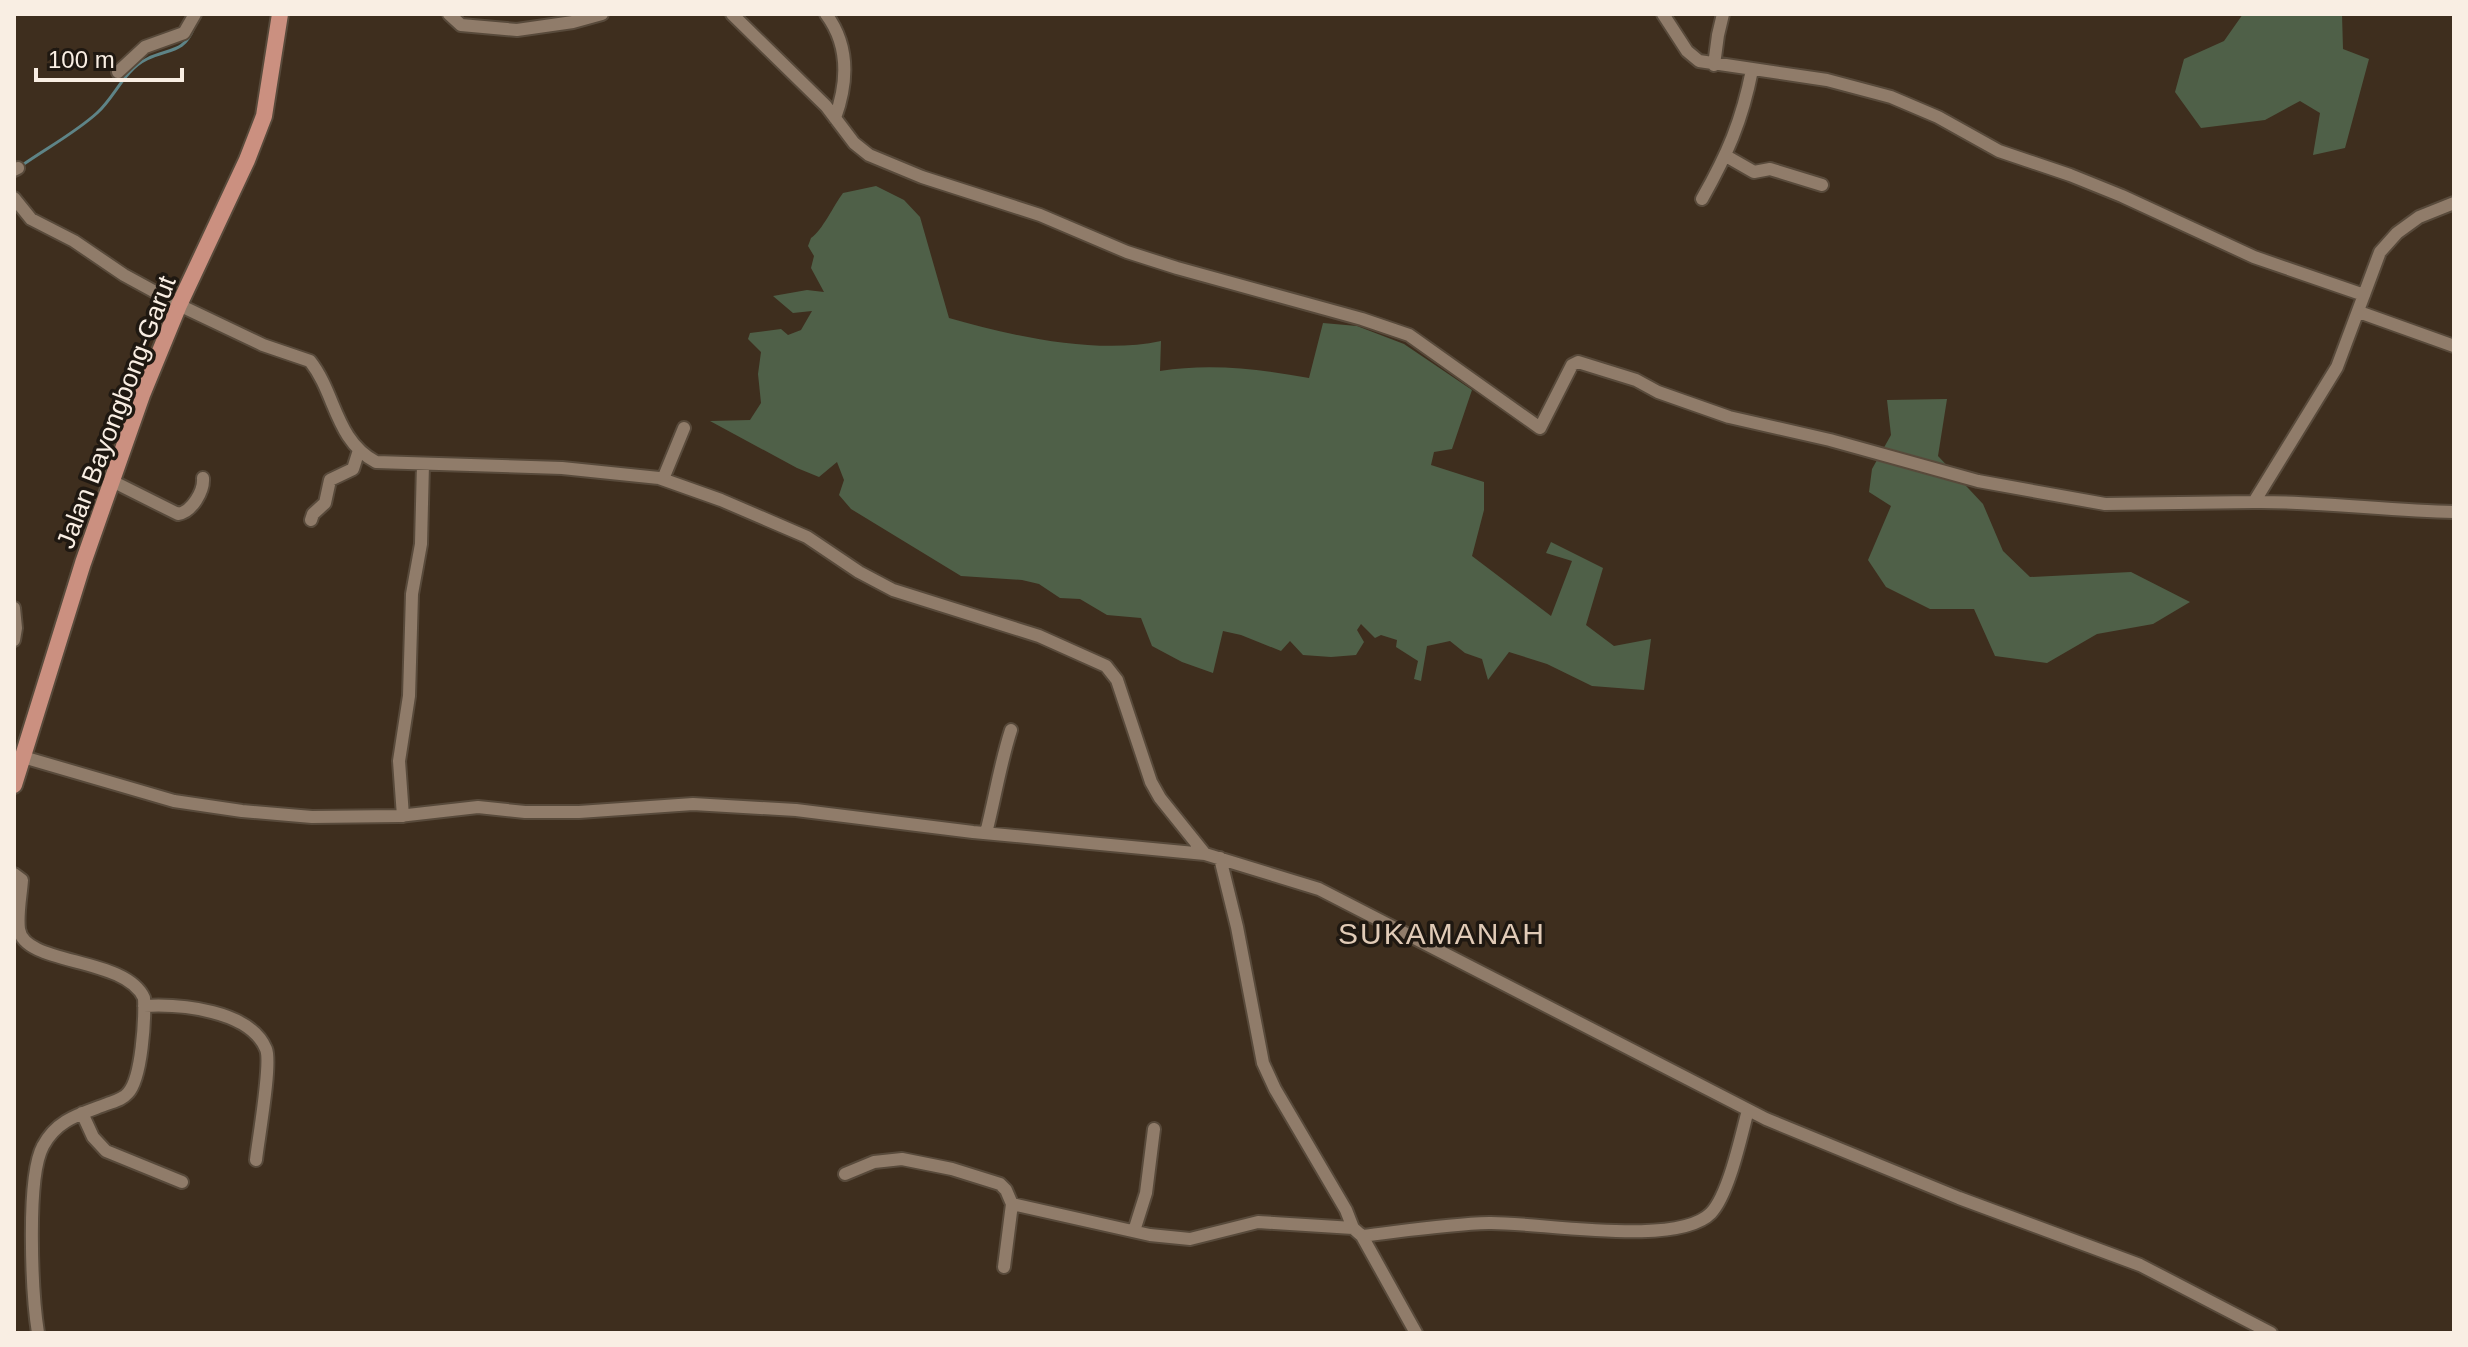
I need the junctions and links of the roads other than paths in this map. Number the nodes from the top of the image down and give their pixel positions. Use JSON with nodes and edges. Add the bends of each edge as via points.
{"nodes":[{"id":1,"x":195,"y":14,"type":"edge"},
{"id":2,"x":280,"y":14,"type":"edge"},
{"id":3,"x":449,"y":14,"type":"edge"},
{"id":4,"x":602,"y":14,"type":"edge"},
{"id":5,"x":732,"y":14,"type":"edge"},
{"id":6,"x":826,"y":14,"type":"edge"},
{"id":7,"x":1663,"y":14,"type":"edge"},
{"id":8,"x":1723,"y":14,"type":"edge"},
{"id":9,"x":1714,"y":65,"type":"junction"},
{"id":10,"x":1752,"y":70,"type":"junction"},
{"id":11,"x":118,"y":72,"type":"dead end"},
{"id":12,"x":835,"y":118,"type":"junction"},
{"id":13,"x":1726,"y":156,"type":"junction"},
{"id":14,"x":1822,"y":185,"type":"dead end"},
{"id":15,"x":14,"y":198,"type":"edge"},
{"id":16,"x":1702,"y":199,"type":"dead end"},
{"id":17,"x":2454,"y":203,"type":"edge"},
{"id":18,"x":2364,"y":295,"type":"junction"},
{"id":19,"x":179,"y":305,"type":"junction"},
{"id":20,"x":2359,"y":312,"type":"junction"},
{"id":21,"x":2454,"y":346,"type":"edge"},
{"id":22,"x":684,"y":428,"type":"dead end"},
{"id":23,"x":359,"y":450,"type":"junction"},
{"id":24,"x":423,"y":464,"type":"junction"},
{"id":25,"x":203,"y":478,"type":"dead end"},
{"id":26,"x":663,"y":479,"type":"junction"},
{"id":27,"x":112,"y":481,"type":"junction"},
{"id":28,"x":2254,"y":502,"type":"junction"},
{"id":29,"x":2454,"y":512,"type":"edge"},
{"id":30,"x":311,"y":520,"type":"dead end"},
{"id":31,"x":14,"y":608,"type":"edge"},
{"id":32,"x":14,"y":640,"type":"edge"},
{"id":33,"x":1011,"y":730,"type":"dead end"},
{"id":34,"x":23,"y":757,"type":"junction"},
{"id":35,"x":14,"y":785,"type":"edge"},
{"id":36,"x":403,"y":816,"type":"junction"},
{"id":37,"x":986,"y":833,"type":"junction"},
{"id":38,"x":1205,"y":854,"type":"junction"},
{"id":39,"x":1220,"y":858,"type":"junction"},
{"id":40,"x":14,"y":874,"type":"edge"},
{"id":41,"x":149,"y":1006,"type":"junction"},
{"id":42,"x":1748,"y":1110,"type":"junction"},
{"id":43,"x":83,"y":1114,"type":"junction"},
{"id":44,"x":1154,"y":1129,"type":"dead end"},
{"id":45,"x":256,"y":1160,"type":"dead end"},
{"id":46,"x":845,"y":1174,"type":"dead end"},
{"id":47,"x":182,"y":1182,"type":"dead end"},
{"id":48,"x":1012,"y":1204,"type":"junction"},
{"id":49,"x":1134,"y":1231,"type":"junction"},
{"id":50,"x":1358,"y":1232,"type":"junction"},
{"id":51,"x":1004,"y":1267,"type":"dead end"},
{"id":52,"x":38,"y":1333,"type":"edge"},
{"id":53,"x":1416,"y":1333,"type":"edge"},
{"id":54,"x":2271,"y":1333,"type":"edge"}],
"edges":[{"from":1,"to":11,"type":"street","via":[[184,33],[145,47]]},
{"from":2,"to":19,"type":"main road","name":"Jalan Bayongbong-Garut","via":[[264,116]]},
{"from":3,"to":4,"type":"street","via":[[461,25],[517,30]]},
{"from":5,"to":12,"type":"street"},
{"from":6,"to":12,"type":"street","via":[[845,59],[843,97]]},
{"from":7,"to":9,"type":"street","via":[[1693,57]]},
{"from":8,"to":9,"type":"street"},
{"from":9,"to":10,"type":"street"},
{"from":10,"to":13,"type":"street"},
{"from":10,"to":18,"type":"street","via":[[1827,80],[1891,97],[1999,151],[2109,190],[2254,257]]},
{"from":12,"to":28,"type":"street","via":[[869,155],[922,177],[1040,215],[1127,252],[1409,335],[1540,428],[1578,362],[1729,417],[1978,481],[2105,504]]},
{"from":13,"to":14,"type":"street","via":[[1754,172],[1770,169]]},
{"from":13,"to":16,"type":"street"},
{"from":15,"to":19,"type":"street","via":[[31,219]]},
{"from":17,"to":18,"type":"street","via":[[2397,233],[2380,252]]},
{"from":18,"to":20,"type":"street"},
{"from":19,"to":23,"type":"street","via":[[310,361],[342,430]]},
{"from":19,"to":27,"type":"main road","name":"Jalan Bayongbong-Garut"},
{"from":20,"to":21,"type":"street"},
{"from":20,"to":28,"type":"street","via":[[2337,367]]},
{"from":22,"to":26,"type":"street"},
{"from":23,"to":24,"type":"street","via":[[376,462]]},
{"from":23,"to":30,"type":"street","via":[[353,469],[330,480],[325,503]]},
{"from":24,"to":26,"type":"street","via":[[562,468]]},
{"from":24,"to":36,"type":"street","via":[[409,696],[399,761]]},
{"from":25,"to":27,"type":"street","via":[[189,510],[178,514]]},
{"from":26,"to":38,"type":"street","via":[[807,537],[893,590],[1039,636],[1106,666],[1117,680],[1155,790]]},
{"from":27,"to":34,"type":"main road","name":"Jalan Bayongbong-Garut"},
{"from":28,"to":29,"type":"street"},
{"from":31,"to":32,"type":"street"},
{"from":33,"to":37,"type":"street"},
{"from":34,"to":35,"type":"main road","name":"Jalan Bayongbong-Garut"},
{"from":34,"to":36,"type":"street","via":[[196,806],[312,817]]},
{"from":36,"to":37,"type":"street","via":[[478,807],[565,812],[693,804],[796,810]]},
{"from":37,"to":38,"type":"street"},
{"from":38,"to":39,"type":"street"},
{"from":39,"to":42,"type":"street","via":[[1319,889]]},
{"from":39,"to":50,"type":"street","via":[[1263,1063]]},
{"from":40,"to":41,"type":"street","via":[[22,880],[23,940],[43,952],[119,974]]},
{"from":41,"to":43,"type":"street","via":[[136,1084],[124,1097]]},
{"from":41,"to":45,"type":"street","via":[[203,1008],[256,1036],[266,1049]]},
{"from":42,"to":50,"type":"street","via":[[1718,1204],[1700,1221],[1642,1232],[1494,1223]]},
{"from":42,"to":54,"type":"street","via":[[1959,1198],[2140,1265]]},
{"from":43,"to":47,"type":"street","via":[[106,1151]]},
{"from":43,"to":52,"type":"street","via":[[58,1125],[39,1156],[33,1237]]},
{"from":44,"to":49,"type":"street","via":[[1146,1193]]},
{"from":46,"to":48,"type":"street","via":[[885,1159],[924,1162],[1000,1184]]},
{"from":48,"to":49,"type":"street"},
{"from":48,"to":51,"type":"street"},
{"from":49,"to":50,"type":"street","via":[[1190,1239],[1258,1222]]},
{"from":50,"to":53,"type":"street"}]}
